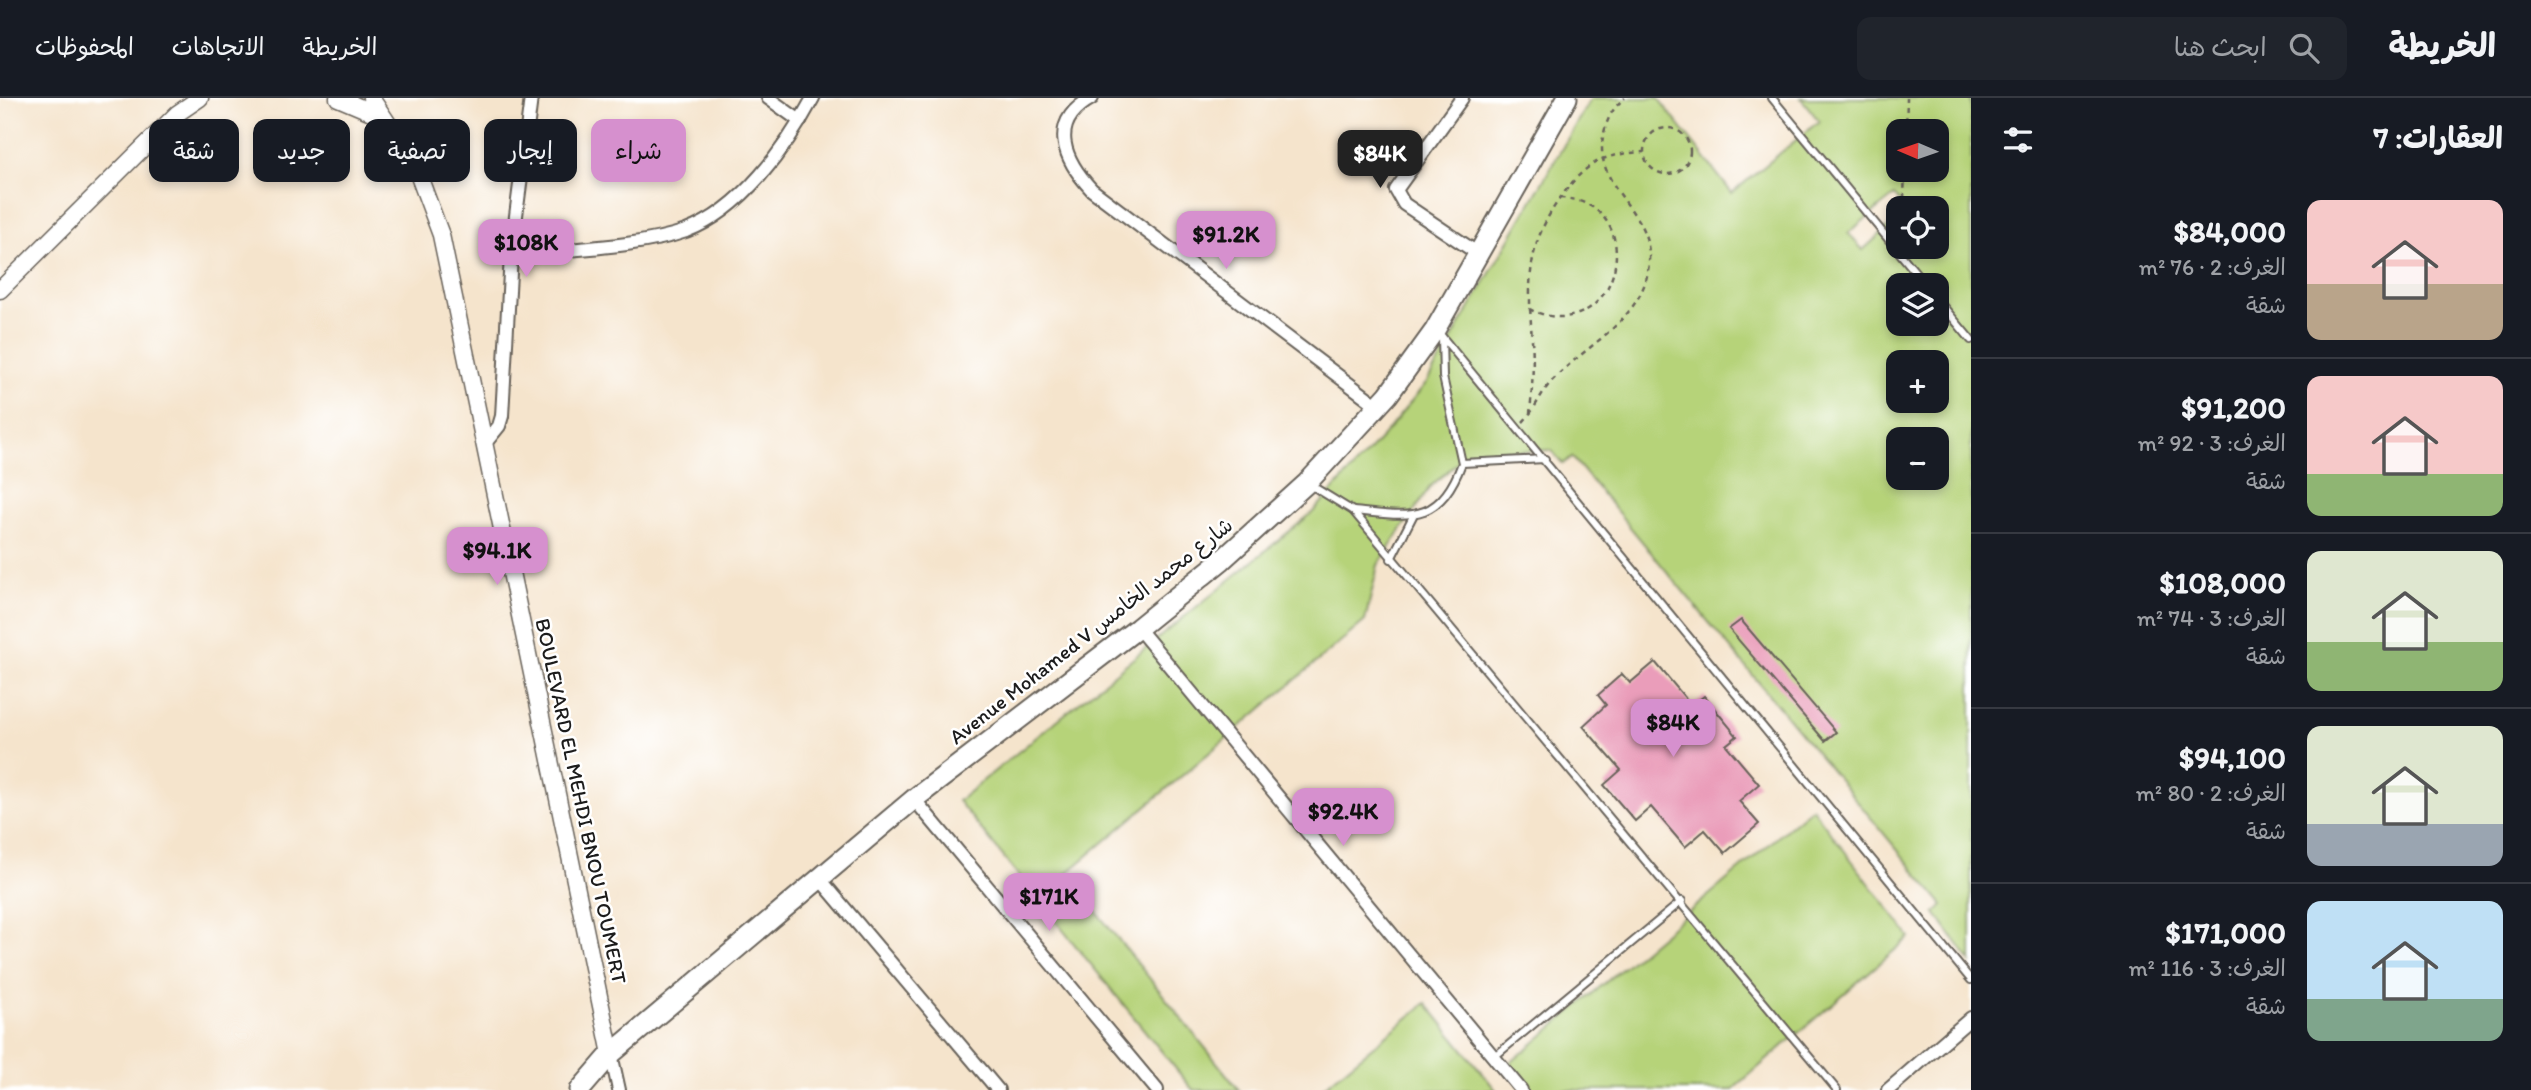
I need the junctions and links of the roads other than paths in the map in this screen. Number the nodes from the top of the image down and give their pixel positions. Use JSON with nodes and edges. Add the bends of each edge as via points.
{"nodes":[{"id":1,"x":200,"y":98,"type":"edge"},
{"id":2,"x":338,"y":98,"type":"edge"},
{"id":3,"x":371,"y":98,"type":"edge"},
{"id":4,"x":531,"y":98,"type":"edge"},
{"id":5,"x":768,"y":98,"type":"edge"},
{"id":6,"x":813,"y":98,"type":"edge"},
{"id":7,"x":1092,"y":98,"type":"edge"},
{"id":8,"x":1462,"y":98,"type":"edge"},
{"id":9,"x":1567,"y":98,"type":"edge"},
{"id":10,"x":1772,"y":98,"type":"edge"},
{"id":11,"x":182,"y":105,"type":"edge"},
{"id":12,"x":383,"y":117,"type":"junction"},
{"id":13,"x":800,"y":121,"type":"junction"},
{"id":14,"x":511,"y":255,"type":"junction"},
{"id":15,"x":1480,"y":255,"type":"junction"},
{"id":16,"x":1916,"y":273,"type":"edge"},
{"id":17,"x":0,"y":290,"type":"edge"},
{"id":18,"x":1949,"y":313,"type":"edge"},
{"id":19,"x":1438,"y":332,"type":"junction"},
{"id":20,"x":1971,"y":340,"type":"edge"},
{"id":21,"x":1378,"y":406,"type":"junction"},
{"id":22,"x":486,"y":442,"type":"junction"},
{"id":23,"x":1545,"y":459,"type":"junction"},
{"id":24,"x":1462,"y":463,"type":"junction"},
{"id":25,"x":1307,"y":483,"type":"junction"},
{"id":26,"x":1353,"y":511,"type":"junction"},
{"id":27,"x":1413,"y":516,"type":"junction"},
{"id":28,"x":1391,"y":559,"type":"junction"},
{"id":29,"x":1138,"y":628,"type":"junction"},
{"id":30,"x":914,"y":799,"type":"junction"},
{"id":31,"x":820,"y":879,"type":"junction"},
{"id":32,"x":1682,"y":901,"type":"junction"},
{"id":33,"x":1971,"y":980,"type":"edge"},
{"id":34,"x":1971,"y":1018,"type":"edge"},
{"id":35,"x":611,"y":1054,"type":"junction"},
{"id":36,"x":1494,"y":1057,"type":"junction"},
{"id":37,"x":1149,"y":1087,"type":"edge"},
{"id":38,"x":580,"y":1090,"type":"edge"},
{"id":39,"x":619,"y":1090,"type":"edge"},
{"id":40,"x":998,"y":1090,"type":"edge"},
{"id":41,"x":1521,"y":1090,"type":"edge"},
{"id":42,"x":1838,"y":1090,"type":"edge"},
{"id":43,"x":1888,"y":1090,"type":"edge"}],
"edges":[{"from":1,"to":11,"type":"main road"},
{"from":2,"to":12,"type":"main road"},
{"from":3,"to":12,"type":"main road","name":"BOULEVARD EL MEHDI BNOU TOUMERT"},
{"from":4,"to":14,"type":"street"},
{"from":5,"to":13,"type":"street"},
{"from":6,"to":13,"type":"street"},
{"from":7,"to":21,"type":"street","via":[[1066,124],[1063,139],[1065,155],[1092,190]]},
{"from":8,"to":15,"type":"street","via":[[1396,190],[1404,204]]},
{"from":9,"to":15,"type":"main road","name":"Avenue Mohamed V شارع محمد الخامس"},
{"from":10,"to":16,"type":"lane"},
{"from":11,"to":17,"type":"main road"},
{"from":12,"to":22,"type":"main road","name":"BOULEVARD EL MEHDI BNOU TOUMERT","via":[[414,163],[431,200]]},
{"from":13,"to":14,"type":"street","via":[[757,179],[688,230],[659,238]]},
{"from":14,"to":22,"type":"street","via":[[502,415]]},
{"from":15,"to":19,"type":"main road","name":"Avenue Mohamed V شارع محمد الخامس"},
{"from":18,"to":20,"type":"lane"},
{"from":19,"to":21,"type":"main road","name":"Avenue Mohamed V شارع محمد الخامس"},
{"from":19,"to":23,"type":"lane"},
{"from":19,"to":24,"type":"lane"},
{"from":21,"to":25,"type":"main road","name":"Avenue Mohamed V شارع محمد الخامس"},
{"from":22,"to":35,"type":"main road","name":"BOULEVARD EL MEHDI BNOU TOUMERT"},
{"from":23,"to":24,"type":"lane"},
{"from":23,"to":33,"type":"lane"},
{"from":24,"to":27,"type":"lane","via":[[1443,498]]},
{"from":25,"to":26,"type":"lane"},
{"from":25,"to":29,"type":"main road","name":"Avenue Mohamed V شارع محمد الخامس"},
{"from":26,"to":27,"type":"lane"},
{"from":26,"to":28,"type":"lane"},
{"from":27,"to":28,"type":"lane"},
{"from":28,"to":32,"type":"lane"},
{"from":29,"to":30,"type":"main road","name":"Avenue Mohamed V شارع محمد الخامس"},
{"from":29,"to":36,"type":"street"},
{"from":30,"to":31,"type":"main road","name":"Avenue Mohamed V شارع محمد الخامس"},
{"from":30,"to":37,"type":"street"},
{"from":31,"to":35,"type":"main road","name":"Avenue Mohamed V شارع محمد الخامس"},
{"from":31,"to":40,"type":"street"},
{"from":32,"to":36,"type":"lane"},
{"from":32,"to":42,"type":"lane"},
{"from":34,"to":43,"type":"street"},
{"from":35,"to":38,"type":"main road","name":"Avenue Mohamed V شارع محمد الخامس"},
{"from":35,"to":39,"type":"street"},
{"from":36,"to":41,"type":"street"}]}
